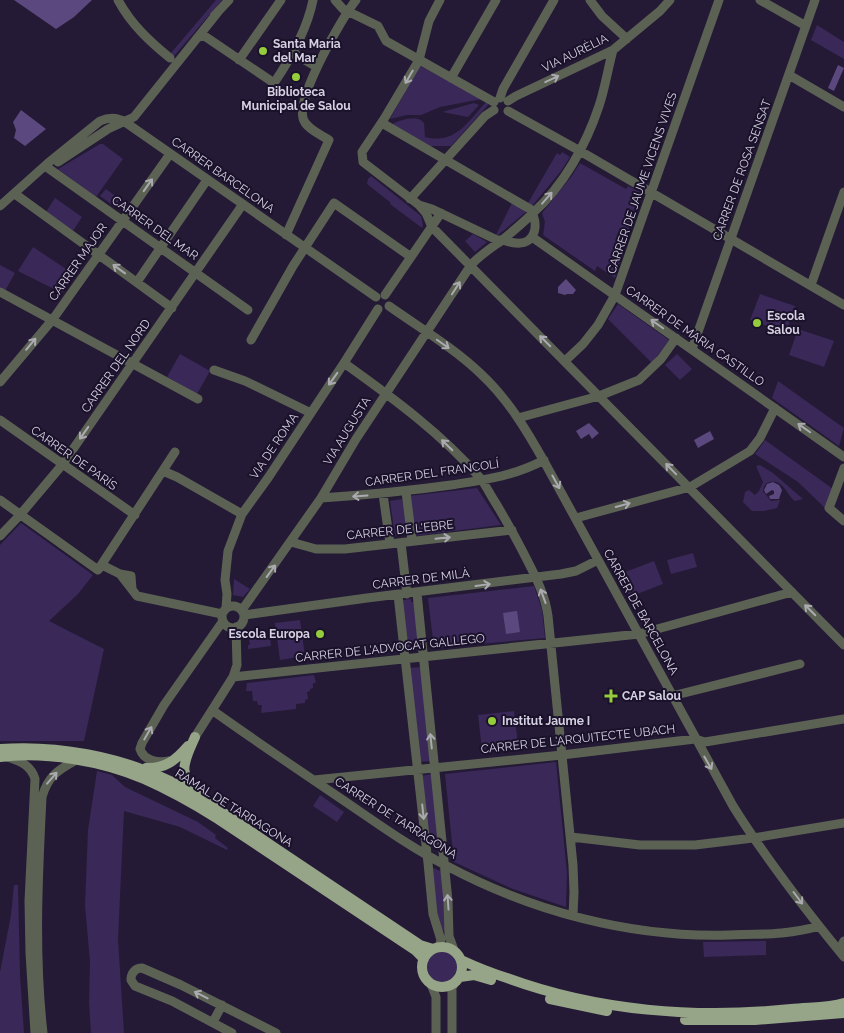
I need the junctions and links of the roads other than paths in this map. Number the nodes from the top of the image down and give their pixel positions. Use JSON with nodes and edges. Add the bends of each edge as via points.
{"nodes":[{"id":1,"x":118,"y":0,"type":"edge"},
{"id":2,"x":229,"y":0,"type":"edge"},
{"id":3,"x":281,"y":0,"type":"edge"},
{"id":4,"x":313,"y":0,"type":"edge"},
{"id":5,"x":335,"y":0,"type":"edge"},
{"id":6,"x":356,"y":0,"type":"edge"},
{"id":7,"x":440,"y":0,"type":"edge"},
{"id":8,"x":496,"y":0,"type":"edge"},
{"id":9,"x":554,"y":0,"type":"edge"},
{"id":10,"x":590,"y":0,"type":"edge"},
{"id":11,"x":670,"y":0,"type":"edge"},
{"id":12,"x":719,"y":0,"type":"edge"},
{"id":13,"x":760,"y":0,"type":"edge"},
{"id":14,"x":815,"y":0,"type":"edge"},
{"id":15,"x":348,"y":10,"type":"junction"},
{"id":16,"x":218,"y":12,"type":"junction"},
{"id":17,"x":806,"y":26,"type":"junction"},
{"id":18,"x":202,"y":36,"type":"junction"},
{"id":19,"x":627,"y":39,"type":"junction"},
{"id":20,"x":613,"y":50,"type":"junction"},
{"id":21,"x":182,"y":53,"type":"junction"},
{"id":22,"x":293,"y":53,"type":"junction"},
{"id":23,"x":170,"y":58,"type":"dead end"},
{"id":24,"x":239,"y":60,"type":"junction"},
{"id":25,"x":418,"y":60,"type":"junction"},
{"id":26,"x":317,"y":67,"type":"junction"},
{"id":27,"x":172,"y":72,"type":"junction"},
{"id":28,"x":789,"y":75,"type":"junction"},
{"id":29,"x":451,"y":78,"type":"junction"},
{"id":30,"x":147,"y":94,"type":"junction"},
{"id":31,"x":502,"y":105,"type":"junction"},
{"id":32,"x":844,"y":107,"type":"edge"},
{"id":33,"x":139,"y":112,"type":"junction"},
{"id":34,"x":122,"y":120,"type":"junction"},
{"id":35,"x":382,"y":123,"type":"junction"},
{"id":36,"x":94,"y":126,"type":"junction"},
{"id":37,"x":138,"y":131,"type":"junction"},
{"id":38,"x":581,"y":149,"type":"junction"},
{"id":39,"x":170,"y":154,"type":"junction"},
{"id":40,"x":445,"y":159,"type":"junction"},
{"id":41,"x":50,"y":168,"type":"junction"},
{"id":42,"x":30,"y":180,"type":"junction"},
{"id":43,"x":207,"y":180,"type":"junction"},
{"id":44,"x":652,"y":190,"type":"junction"},
{"id":45,"x":844,"y":192,"type":"edge"},
{"id":46,"x":15,"y":194,"type":"junction"},
{"id":47,"x":410,"y":199,"type":"junction"},
{"id":48,"x":243,"y":204,"type":"junction"},
{"id":49,"x":418,"y":205,"type":"junction"},
{"id":50,"x":0,"y":206,"type":"edge"},
{"id":51,"x":441,"y":213,"type":"junction"},
{"id":52,"x":533,"y":213,"type":"junction"},
{"id":53,"x":123,"y":221,"type":"junction"},
{"id":54,"x":432,"y":227,"type":"junction"},
{"id":55,"x":286,"y":235,"type":"junction"},
{"id":56,"x":532,"y":236,"type":"junction"},
{"id":57,"x":732,"y":236,"type":"junction"},
{"id":58,"x":503,"y":239,"type":"junction"},
{"id":59,"x":161,"y":248,"type":"junction"},
{"id":60,"x":306,"y":248,"type":"junction"},
{"id":61,"x":99,"y":255,"type":"junction"},
{"id":62,"x":411,"y":257,"type":"junction"},
{"id":63,"x":471,"y":265,"type":"junction"},
{"id":64,"x":196,"y":273,"type":"junction"},
{"id":65,"x":137,"y":282,"type":"junction"},
{"id":66,"x":812,"y":283,"type":"junction"},
{"id":67,"x":0,"y":292,"type":"edge"},
{"id":68,"x":385,"y":295,"type":"junction"},
{"id":69,"x":615,"y":295,"type":"junction"},
{"id":70,"x":376,"y":297,"type":"junction"},
{"id":71,"x":844,"y":298,"type":"edge"},
{"id":72,"x":844,"y":304,"type":"edge"},
{"id":73,"x":389,"y":306,"type":"junction"},
{"id":74,"x":172,"y":308,"type":"junction"},
{"id":75,"x":378,"y":309,"type":"junction"},
{"id":76,"x":248,"y":310,"type":"dead end"},
{"id":77,"x":52,"y":319,"type":"junction"},
{"id":78,"x":427,"y":333,"type":"junction"},
{"id":79,"x":676,"y":338,"type":"junction"},
{"id":80,"x":251,"y":340,"type":"dead end"},
{"id":81,"x":692,"y":349,"type":"junction"},
{"id":82,"x":565,"y":361,"type":"junction"},
{"id":83,"x":344,"y":363,"type":"junction"},
{"id":84,"x":132,"y":364,"type":"junction"},
{"id":85,"x":214,"y":370,"type":"dead end"},
{"id":86,"x":0,"y":382,"type":"edge"},
{"id":87,"x":386,"y":393,"type":"junction"},
{"id":88,"x":600,"y":396,"type":"junction"},
{"id":89,"x":198,"y":399,"type":"dead end"},
{"id":90,"x":775,"y":408,"type":"junction"},
{"id":91,"x":311,"y":413,"type":"junction"},
{"id":92,"x":518,"y":418,"type":"junction"},
{"id":93,"x":0,"y":420,"type":"edge"},
{"id":94,"x":175,"y":452,"type":"dead end"},
{"id":95,"x":844,"y":456,"type":"edge"},
{"id":96,"x":544,"y":460,"type":"junction"},
{"id":97,"x":62,"y":465,"type":"junction"},
{"id":98,"x":844,"y":468,"type":"edge"},
{"id":99,"x":163,"y":471,"type":"junction"},
{"id":100,"x":482,"y":480,"type":"junction"},
{"id":101,"x":690,"y":488,"type":"junction"},
{"id":102,"x":406,"y":492,"type":"junction"},
{"id":103,"x":383,"y":494,"type":"junction"},
{"id":104,"x":321,"y":498,"type":"junction"},
{"id":105,"x":0,"y":500,"type":"edge"},
{"id":106,"x":242,"y":514,"type":"junction"},
{"id":107,"x":20,"y":515,"type":"junction"},
{"id":108,"x":134,"y":515,"type":"junction"},
{"id":109,"x":576,"y":518,"type":"junction"},
{"id":110,"x":844,"y":521,"type":"edge"},
{"id":111,"x":512,"y":530,"type":"junction"},
{"id":112,"x":0,"y":536,"type":"edge"},
{"id":113,"x":412,"y":541,"type":"junction"},
{"id":114,"x":291,"y":542,"type":"junction"},
{"id":115,"x":401,"y":543,"type":"junction"},
{"id":116,"x":390,"y":544,"type":"junction"},
{"id":117,"x":598,"y":560,"type":"junction"},
{"id":118,"x":100,"y":568,"type":"junction"},
{"id":119,"x":535,"y":577,"type":"junction"},
{"id":120,"x":792,"y":592,"type":"junction"},
{"id":121,"x":417,"y":593,"type":"junction"},
{"id":122,"x":402,"y":595,"type":"junction"},
{"id":123,"x":243,"y":613,"type":"junction"},
{"id":124,"x":224,"y":614,"type":"junction"},
{"id":125,"x":236,"y":628,"type":"junction"},
{"id":126,"x":639,"y":634,"type":"junction"},
{"id":127,"x":842,"y":639,"type":"edge"},
{"id":128,"x":550,"y":644,"type":"junction"},
{"id":129,"x":423,"y":657,"type":"junction"},
{"id":130,"x":405,"y":659,"type":"junction"},
{"id":131,"x":800,"y":664,"type":"dead end"},
{"id":132,"x":233,"y":677,"type":"junction"},
{"id":133,"x":672,"y":696,"type":"junction"},
{"id":134,"x":212,"y":710,"type":"junction"},
{"id":135,"x":844,"y":719,"type":"edge"},
{"id":136,"x":195,"y":737,"type":"junction"},
{"id":137,"x":695,"y":739,"type":"junction"},
{"id":138,"x":1,"y":754,"type":"edge"},
{"id":139,"x":562,"y":755,"type":"junction"},
{"id":140,"x":79,"y":758,"type":"junction"},
{"id":141,"x":169,"y":762,"type":"junction"},
{"id":142,"x":115,"y":764,"type":"junction"},
{"id":143,"x":184,"y":766,"type":"junction"},
{"id":144,"x":140,"y":768,"type":"junction"},
{"id":145,"x":434,"y":768,"type":"junction"},
{"id":146,"x":414,"y":770,"type":"junction"},
{"id":147,"x":314,"y":780,"type":"junction"},
{"id":148,"x":844,"y":823,"type":"edge"},
{"id":149,"x":240,"y":824,"type":"junction"},
{"id":150,"x":570,"y":837,"type":"junction"},
{"id":151,"x":754,"y":838,"type":"junction"},
{"id":152,"x":427,"y":855,"type":"junction"},
{"id":153,"x":444,"y":865,"type":"junction"},
{"id":154,"x":573,"y":916,"type":"junction"},
{"id":155,"x":819,"y":926,"type":"junction"},
{"id":156,"x":844,"y":941,"type":"edge"},
{"id":157,"x":436,"y":948,"type":"junction"},
{"id":158,"x":454,"y":950,"type":"junction"},
{"id":159,"x":841,"y":953,"type":"edge"},
{"id":160,"x":424,"y":959,"type":"junction"},
{"id":161,"x":461,"y":960,"type":"junction"},
{"id":162,"x":457,"y":980,"type":"junction"},
{"id":163,"x":431,"y":984,"type":"junction"},
{"id":164,"x":844,"y":1003,"type":"edge"},
{"id":165,"x":222,"y":1005,"type":"junction"},
{"id":166,"x":844,"y":1013,"type":"edge"},
{"id":167,"x":213,"y":1022,"type":"junction"},
{"id":168,"x":35,"y":1033,"type":"edge"},
{"id":169,"x":43,"y":1033,"type":"edge"},
{"id":170,"x":232,"y":1033,"type":"edge"},
{"id":171,"x":276,"y":1033,"type":"edge"},
{"id":172,"x":436,"y":1033,"type":"edge"},
{"id":173,"x":452,"y":1033,"type":"edge"}],
"edges":[{"from":1,"to":23,"type":"street","via":[[150,43]]},
{"from":2,"to":16,"type":"street"},
{"from":3,"to":24,"type":"street"},
{"from":4,"to":22,"type":"street"},
{"from":5,"to":15,"type":"street"},
{"from":6,"to":15,"type":"street"},
{"from":7,"to":25,"type":"street"},
{"from":8,"to":29,"type":"street"},
{"from":9,"to":31,"type":"street","via":[[503,89]]},
{"from":10,"to":19,"type":"street"},
{"from":11,"to":19,"type":"street","name":"VIA AURÈLIA"},
{"from":12,"to":44,"type":"street","name":"CARRER DE JAUME VICENS VIVES"},
{"from":13,"to":17,"type":"street"},
{"from":14,"to":17,"type":"street","name":"CARRER DE ROSA SENSAT"},
{"from":15,"to":25,"type":"street","via":[[378,26],[386,41]]},
{"from":15,"to":26,"type":"street"},
{"from":16,"to":18,"type":"street"},
{"from":16,"to":21,"type":"street"},
{"from":17,"to":28,"type":"street","name":"CARRER DE ROSA SENSAT"},
{"from":18,"to":21,"type":"street","via":[[198,36]]},
{"from":18,"to":24,"type":"street"},
{"from":18,"to":27,"type":"street"},
{"from":19,"to":20,"type":"street","name":"VIA AURÈLIA"},
{"from":31,"to":20,"type":"street","name":"VIA AURÈLIA","one_way":true},
{"from":20,"to":38,"type":"street","name":"VIA AUGUSTA","via":[[600,105]]},
{"from":21,"to":30,"type":"street"},
{"from":22,"to":24,"type":"street","via":[[274,83]]},
{"from":22,"to":26,"type":"street"},
{"from":25,"to":29,"type":"street"},
{"from":25,"to":35,"type":"street","one_way":true},
{"from":26,"to":55,"type":"street","via":[[304,102],[303,118],[307,126],[329,140]]},
{"from":27,"to":30,"type":"street"},
{"from":27,"to":33,"type":"street"},
{"from":28,"to":32,"type":"street"},
{"from":28,"to":57,"type":"street","name":"CARRER DE ROSA SENSAT"},
{"from":29,"to":31,"type":"street"},
{"from":30,"to":33,"type":"street"},
{"from":30,"to":34,"type":"street","via":[[134,112]]},
{"from":31,"to":38,"type":"street"},
{"from":31,"to":40,"type":"street","name":"VIA AURÈLIA","via":[[485,116]]},
{"from":33,"to":34,"type":"street"},
{"from":34,"to":36,"type":"street","via":[[106,118]]},
{"from":34,"to":37,"type":"street","name":"CARRER BARCELONA"},
{"from":34,"to":41,"type":"street"},
{"from":35,"to":40,"type":"street"},
{"from":35,"to":47,"type":"street","via":[[362,152],[362,159],[368,168]]},
{"from":36,"to":41,"type":"street","via":[[85,138],[52,162]]},
{"from":36,"to":42,"type":"street"},
{"from":37,"to":39,"type":"street","name":"CARRER BARCELONA"},
{"from":37,"to":41,"type":"street","via":[[126,126],[118,127]]},
{"from":38,"to":44,"type":"street"},
{"from":52,"to":38,"type":"street","name":"VIA AUGUSTA","one_way":true,"via":[[552,193]]},
{"from":39,"to":43,"type":"street","name":"CARRER BARCELONA"},
{"from":53,"to":39,"type":"street","name":"CARRER MAJOR","one_way":true},
{"from":40,"to":47,"type":"street","name":"VIA AURÈLIA"},
{"from":40,"to":52,"type":"street"},
{"from":41,"to":42,"type":"street"},
{"from":41,"to":53,"type":"street","name":"CARRER DEL MAR"},
{"from":42,"to":46,"type":"street"},
{"from":43,"to":48,"type":"street","name":"CARRER BARCELONA"},
{"from":43,"to":59,"type":"street"},
{"from":44,"to":57,"type":"street"},
{"from":44,"to":69,"type":"street","name":"CARRER DE JAUME VICENS VIVES"},
{"from":45,"to":66,"type":"street"},
{"from":46,"to":50,"type":"street"},
{"from":46,"to":61,"type":"street"},
{"from":47,"to":49,"type":"street"},
{"from":48,"to":55,"type":"street","name":"CARRER BARCELONA"},
{"from":48,"to":64,"type":"street","name":"CARRER DEL NORD"},
{"from":49,"to":51,"type":"street"},
{"from":49,"to":54,"type":"street"},
{"from":51,"to":54,"type":"street"},
{"from":51,"to":58,"type":"street","via":[[496,240]]},
{"from":52,"to":56,"type":"street","via":[[536,225]]},
{"from":52,"to":58,"type":"street","name":"VIA AUGUSTA"},
{"from":53,"to":59,"type":"street","name":"CARRER DEL MAR"},
{"from":53,"to":61,"type":"street","name":"CARRER MAJOR","via":[[104,241]]},
{"from":54,"to":62,"type":"street"},
{"from":54,"to":63,"type":"street"},
{"from":55,"to":60,"type":"street","name":"CARRER BARCELONA"},
{"from":56,"to":58,"type":"street","via":[[519,244]]},
{"from":56,"to":69,"type":"street","name":"CARRER DE MARIA CASTILLO"},
{"from":57,"to":66,"type":"street"},
{"from":57,"to":81,"type":"street","name":"CARRER DE ROSA SENSAT"},
{"from":58,"to":63,"type":"street","name":"VIA AUGUSTA"},
{"from":59,"to":64,"type":"street","name":"CARRER DEL MAR"},
{"from":59,"to":65,"type":"street"},
{"from":60,"to":62,"type":"street","via":[[334,203]]},
{"from":60,"to":70,"type":"street"},
{"from":60,"to":80,"type":"street"},
{"from":65,"to":61,"type":"street","one_way":true},
{"from":61,"to":77,"type":"street","name":"CARRER MAJOR"},
{"from":62,"to":68,"type":"street"},
{"from":78,"to":63,"type":"street","name":"VIA AUGUSTA","one_way":true},
{"from":82,"to":63,"type":"street","one_way":true},
{"from":64,"to":74,"type":"street","name":"CARRER DEL NORD"},
{"from":64,"to":76,"type":"street","name":"CARRER DEL MAR"},
{"from":65,"to":74,"type":"street"},
{"from":66,"to":71,"type":"street"},
{"from":66,"to":72,"type":"street"},
{"from":67,"to":77,"type":"street"},
{"from":68,"to":70,"type":"street"},
{"from":68,"to":73,"type":"street","via":[[390,300]]},
{"from":79,"to":69,"type":"street","name":"CARRER DE MARIA CASTILLO","one_way":true},
{"from":69,"to":82,"type":"street","name":"CARRER DE JAUME VICENS VIVES","via":[[598,325]]},
{"from":70,"to":75,"type":"street"},
{"from":73,"to":75,"type":"street"},
{"from":73,"to":78,"type":"street","name":"CARRER DE BARCELONA"},
{"from":74,"to":84,"type":"street","name":"CARRER DEL NORD"},
{"from":75,"to":83,"type":"street","name":"VIA DE ROMA"},
{"from":77,"to":84,"type":"street"},
{"from":86,"to":77,"type":"street","name":"CARRER MAJOR","one_way":true},
{"from":78,"to":87,"type":"street","name":"VIA AUGUSTA"},
{"from":78,"to":92,"type":"street","name":"CARRER DE BARCELONA","one_way":true,"via":[[482,374]]},
{"from":79,"to":81,"type":"street","name":"CARRER DE MARIA CASTILLO"},
{"from":79,"to":88,"type":"street","via":[[661,359],[639,380]]},
{"from":81,"to":90,"type":"street","name":"CARRER DE MARIA CASTILLO"},
{"from":82,"to":88,"type":"street"},
{"from":83,"to":87,"type":"street"},
{"from":83,"to":91,"type":"street","name":"VIA DE ROMA","one_way":true},
{"from":84,"to":89,"type":"street"},
{"from":84,"to":97,"type":"street","name":"CARRER DEL NORD","one_way":true},
{"from":85,"to":91,"type":"street","via":[[245,381]]},
{"from":100,"to":87,"type":"street","one_way":true,"via":[[420,420]]},
{"from":87,"to":104,"type":"street","name":"VIA AUGUSTA"},
{"from":88,"to":92,"type":"street"},
{"from":101,"to":88,"type":"street","one_way":true},
{"from":95,"to":90,"type":"street","name":"CARRER DE MARIA CASTILLO","one_way":true},
{"from":90,"to":101,"type":"street","via":[[750,451]]},
{"from":91,"to":106,"type":"street","name":"VIA DE ROMA"},
{"from":92,"to":96,"type":"street","name":"CARRER DE BARCELONA"},
{"from":93,"to":97,"type":"street","name":"CARRER DE PARÍS"},
{"from":94,"to":99,"type":"street"},
{"from":96,"to":100,"type":"street","name":"CARRER DEL FRANCOLÍ","via":[[521,471]]},
{"from":96,"to":109,"type":"street","name":"CARRER DE BARCELONA","one_way":true},
{"from":97,"to":107,"type":"street","name":"CARRER DEL NORD"},
{"from":97,"to":108,"type":"street","name":"CARRER DE PARÍS"},
{"from":98,"to":110,"type":"street","via":[[829,511]]},
{"from":99,"to":106,"type":"street"},
{"from":99,"to":108,"type":"street"},
{"from":100,"to":102,"type":"street","name":"CARRER DEL FRANCOLÍ"},
{"from":100,"to":111,"type":"street"},
{"from":109,"to":101,"type":"street","one_way":true},
{"from":101,"to":120,"type":"street"},
{"from":102,"to":103,"type":"street","name":"CARRER DEL FRANCOLÍ"},
{"from":102,"to":113,"type":"street"},
{"from":103,"to":104,"type":"street","name":"CARRER DEL FRANCOLÍ","one_way":true},
{"from":103,"to":116,"type":"street"},
{"from":104,"to":114,"type":"street","name":"VIA AUGUSTA"},
{"from":105,"to":107,"type":"street"},
{"from":106,"to":124,"type":"street","name":"VIA DE ROMA","via":[[228,551]]},
{"from":107,"to":112,"type":"street","name":"CARRER DEL NORD"},
{"from":107,"to":118,"type":"street"},
{"from":108,"to":118,"type":"street"},
{"from":109,"to":117,"type":"street","name":"CARRER DE BARCELONA"},
{"from":113,"to":111,"type":"street","name":"CARRER DE L'EBRE","one_way":true},
{"from":111,"to":119,"type":"street"},
{"from":113,"to":115,"type":"street","name":"CARRER DE L'EBRE"},
{"from":114,"to":116,"type":"street","name":"CARRER DE L'EBRE","via":[[316,549]]},
{"from":123,"to":114,"type":"street","name":"VIA AUGUSTA","one_way":true},
{"from":115,"to":116,"type":"street","name":"CARRER DE L'EBRE"},
{"from":115,"to":122,"type":"street"},
{"from":117,"to":119,"type":"street","name":"CARRER DE MILÀ","via":[[576,571]]},
{"from":117,"to":126,"type":"street","name":"CARRER DE BARCELONA"},
{"from":118,"to":124,"type":"street","via":[[120,574],[137,596]]},
{"from":121,"to":119,"type":"street","name":"CARRER DE MILÀ","one_way":true},
{"from":128,"to":119,"type":"street","one_way":true,"via":[[547,608]]},
{"from":120,"to":126,"type":"street","name":"CARRER DE L'ADVOCAT GALLEGO"},
{"from":127,"to":120,"type":"street","one_way":true},
{"from":121,"to":122,"type":"street","name":"CARRER DE MILÀ"},
{"from":121,"to":129,"type":"street"},
{"from":122,"to":123,"type":"street","name":"CARRER DE MILÀ"},
{"from":122,"to":130,"type":"street"},
{"from":123,"to":124,"type":"street","via":[[235,606]]},
{"from":123,"to":125,"type":"street","via":[[242,624]]},
{"from":124,"to":125,"type":"street","via":[[230,628]]},
{"from":141,"to":124,"type":"street","one_way":true,"via":[[143,756],[142,743]]},
{"from":125,"to":132,"type":"street","via":[[237,665]]},
{"from":126,"to":128,"type":"street","name":"CARRER DE L'ADVOCAT GALLEGO"},
{"from":126,"to":133,"type":"street","name":"CARRER DE BARCELONA"},
{"from":128,"to":129,"type":"street","name":"CARRER DE L'ADVOCAT GALLEGO"},
{"from":128,"to":139,"type":"street"},
{"from":129,"to":130,"type":"street","name":"CARRER DE L'ADVOCAT GALLEGO"},
{"from":145,"to":129,"type":"street","one_way":true},
{"from":130,"to":132,"type":"street","name":"CARRER DE L'ADVOCAT GALLEGO"},
{"from":130,"to":146,"type":"street"},
{"from":131,"to":133,"type":"street"},
{"from":132,"to":134,"type":"street"},
{"from":133,"to":137,"type":"street","name":"CARRER DE BARCELONA"},
{"from":134,"to":136,"type":"street"},
{"from":134,"to":147,"type":"street","name":"CARRER DE TARRAGONA"},
{"from":135,"to":137,"type":"street","name":"CARRER DE L'ARQUITECTE UBACH","via":[[705,742]]},
{"from":136,"to":141,"type":"main road"},
{"from":136,"to":143,"type":"main road"},
{"from":137,"to":139,"type":"street","name":"CARRER DE L'ARQUITECTE UBACH"},
{"from":137,"to":151,"type":"street","name":"CARRER DE BARCELONA","one_way":true},
{"from":138,"to":140,"type":"main road","name":"RAMAL DE TARRAGONA"},
{"from":138,"to":168,"type":"street","via":[[26,764],[35,778],[29,901]]},
{"from":139,"to":145,"type":"street","name":"CARRER DE L'ARQUITECTE UBACH"},
{"from":139,"to":150,"type":"street"},
{"from":140,"to":142,"type":"main road","name":"RAMAL DE TARRAGONA"},
{"from":169,"to":140,"type":"street","one_way":true,"via":[[37,908],[42,797],[51,778]]},
{"from":141,"to":143,"type":"street","via":[[181,761]]},
{"from":141,"to":144,"type":"main road","via":[[164,766]]},
{"from":142,"to":144,"type":"main road","name":"RAMAL DE TARRAGONA"},
{"from":142,"to":160,"type":"main road","name":"RAMAL DE TARRAGONA","via":[[218,819]]},
{"from":143,"to":149,"type":"main road","via":[[189,784]]},
{"from":144,"to":149,"type":"main road","name":"RAMAL DE TARRAGONA","via":[[189,792]]},
{"from":145,"to":146,"type":"street","name":"CARRER DE L'ARQUITECTE UBACH"},
{"from":145,"to":153,"type":"street"},
{"from":146,"to":147,"type":"street","name":"CARRER DE L'ARQUITECTE UBACH"},
{"from":146,"to":152,"type":"street","one_way":true},
{"from":147,"to":152,"type":"street","name":"CARRER DE TARRAGONA"},
{"from":148,"to":151,"type":"street"},
{"from":149,"to":157,"type":"main road","name":"RAMAL DE TARRAGONA","via":[[420,945]]},
{"from":150,"to":151,"type":"street","via":[[640,845],[695,845]]},
{"from":150,"to":154,"type":"street"},
{"from":151,"to":155,"type":"street","name":"CARRER DE BARCELONA","one_way":true},
{"from":152,"to":153,"type":"street","name":"CARRER DE TARRAGONA"},
{"from":152,"to":157,"type":"street","via":[[433,914],[441,940]]},
{"from":153,"to":154,"type":"street","name":"CARRER DE TARRAGONA","via":[[511,896]]},
{"from":158,"to":153,"type":"street","one_way":true,"via":[[449,936]]},
{"from":154,"to":155,"type":"street","name":"CARRER DE TARRAGONA","via":[[646,931],[702,935],[769,934]]},
{"from":155,"to":159,"type":"street","name":"CARRER DE BARCELONA"},
{"from":156,"to":159,"type":"street"},
{"from":157,"to":158,"type":"main road"},
{"from":157,"to":160,"type":"main road"},
{"from":158,"to":161,"type":"main road"},
{"from":160,"to":163,"type":"main road","via":[[422,970]]},
{"from":161,"to":162,"type":"main road","via":[[463,968]]},
{"from":161,"to":164,"type":"main road","via":[[529,986],[629,1008],[696,1014],[751,1013]]},
{"from":162,"to":163,"type":"main road","via":[[443,987]]},
{"from":162,"to":166,"type":"main road","via":[[480,976],[566,1003],[630,1015],[698,1021]]},
{"from":162,"to":173,"type":"street","via":[[452,988]]},
{"from":163,"to":172,"type":"street","via":[[436,997]]},
{"from":165,"to":167,"type":"street"},
{"from":165,"to":167,"type":"street","one_way":true,"via":[[142,968],[132,974],[131,980],[136,986]]},
{"from":165,"to":171,"type":"street"},
{"from":167,"to":170,"type":"street"}]}
